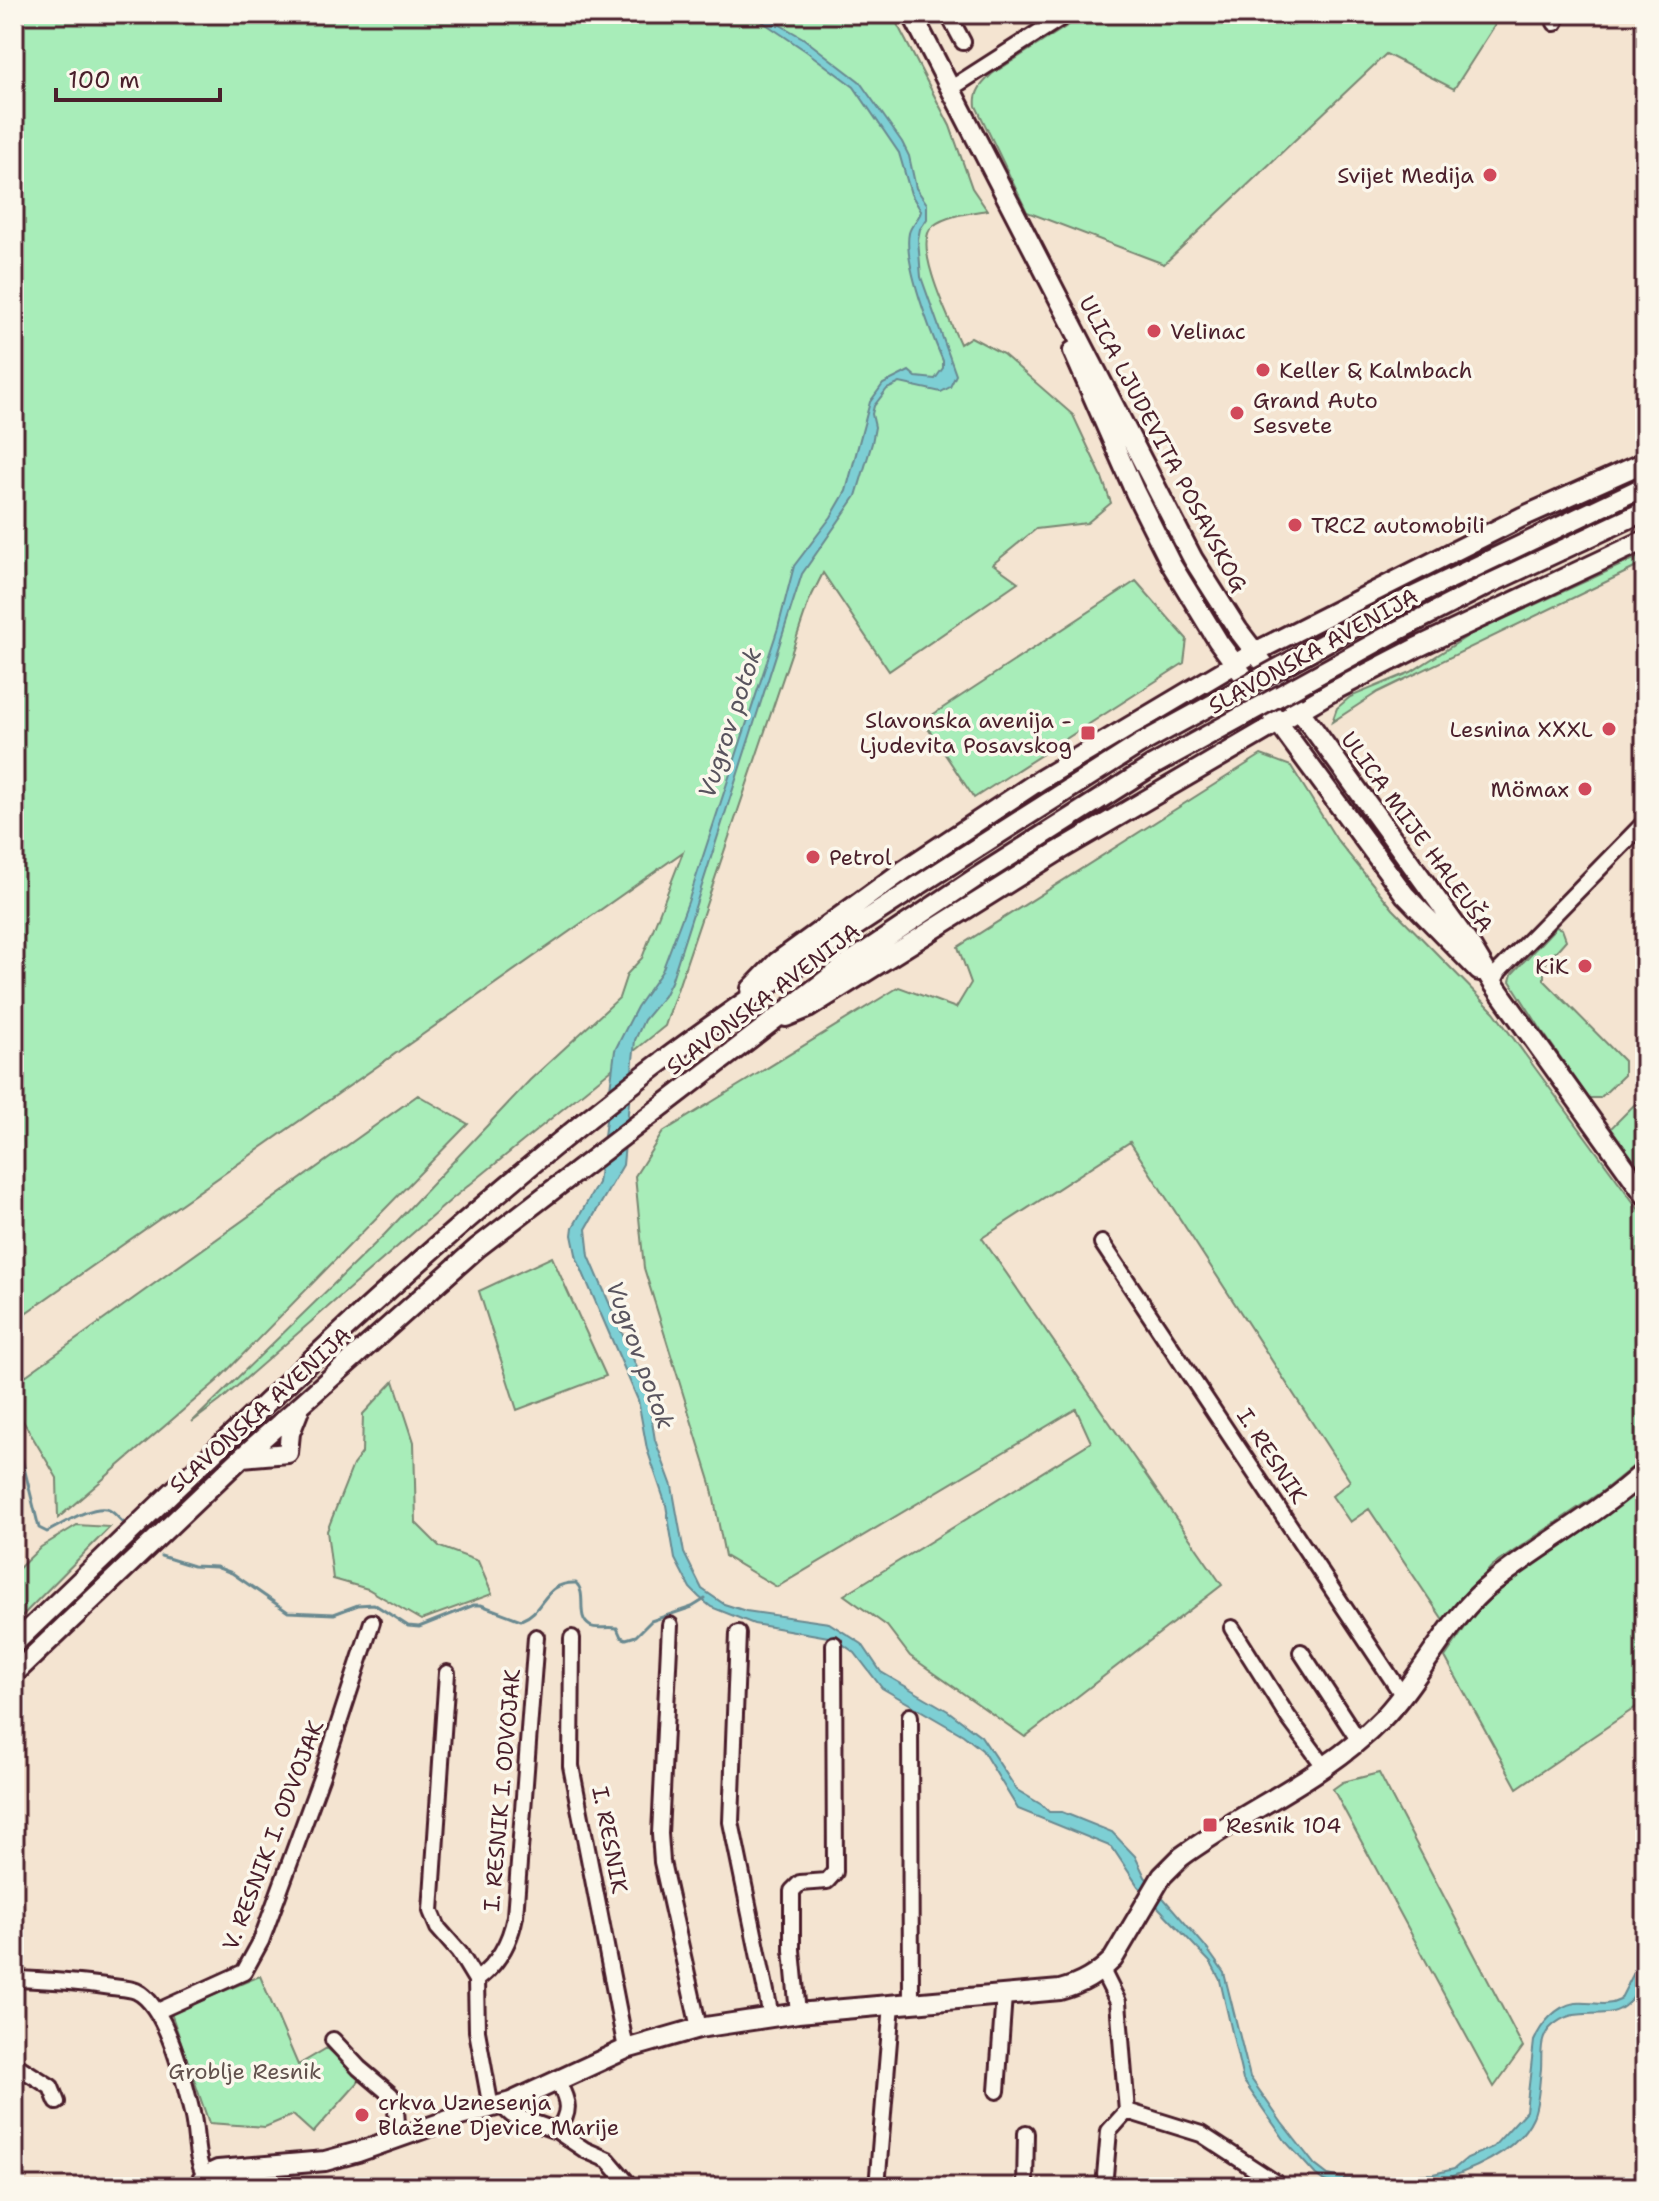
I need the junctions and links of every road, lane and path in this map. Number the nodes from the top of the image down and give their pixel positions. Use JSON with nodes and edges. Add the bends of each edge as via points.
{"nodes":[{"id":1,"x":912,"y":14,"type":"edge"},
{"id":2,"x":948,"y":14,"type":"edge"},
{"id":3,"x":1067,"y":14,"type":"edge"},
{"id":4,"x":963,"y":42,"type":"dead end"},
{"id":5,"x":950,"y":89,"type":"junction"},
{"id":6,"x":1057,"y":298,"type":"junction"},
{"id":7,"x":1645,"y":462,"type":"edge"},
{"id":8,"x":1645,"y":486,"type":"edge"},
{"id":9,"x":1645,"y":511,"type":"edge"},
{"id":10,"x":1645,"y":540,"type":"edge"},
{"id":11,"x":1255,"y":652,"type":"junction"},
{"id":12,"x":1235,"y":665,"type":"junction"},
{"id":13,"x":1299,"y":711,"type":"junction"},
{"id":14,"x":1279,"y":723,"type":"junction"},
{"id":15,"x":1645,"y":822,"type":"edge"},
{"id":16,"x":1493,"y":983,"type":"junction"},
{"id":17,"x":741,"y":1005,"type":"junction"},
{"id":18,"x":765,"y":1025,"type":"junction"},
{"id":19,"x":1645,"y":1195,"type":"edge"},
{"id":20,"x":1102,"y":1243,"type":"dead end"},
{"id":21,"x":301,"y":1403,"type":"junction"},
{"id":22,"x":242,"y":1457,"type":"junction"},
{"id":23,"x":1645,"y":1471,"type":"edge"},
{"id":24,"x":372,"y":1622,"type":"dead end"},
{"id":25,"x":670,"y":1625,"type":"dead end"},
{"id":26,"x":1232,"y":1628,"type":"dead end"},
{"id":27,"x":738,"y":1633,"type":"dead end"},
{"id":28,"x":536,"y":1637,"type":"dead end"},
{"id":29,"x":572,"y":1638,"type":"dead end"},
{"id":30,"x":14,"y":1644,"type":"edge"},
{"id":31,"x":834,"y":1644,"type":"dead end"},
{"id":32,"x":1301,"y":1652,"type":"dead end"},
{"id":33,"x":447,"y":1673,"type":"dead end"},
{"id":34,"x":14,"y":1674,"type":"edge"},
{"id":35,"x":1403,"y":1696,"type":"junction"},
{"id":36,"x":910,"y":1716,"type":"dead end"},
{"id":37,"x":1359,"y":1741,"type":"junction"},
{"id":38,"x":1324,"y":1766,"type":"junction"},
{"id":39,"x":1102,"y":1970,"type":"junction"},
{"id":40,"x":14,"y":1979,"type":"edge"},
{"id":41,"x":476,"y":1980,"type":"junction"},
{"id":42,"x":1004,"y":1995,"type":"junction"},
{"id":43,"x":911,"y":2003,"type":"junction"},
{"id":44,"x":892,"y":2004,"type":"junction"},
{"id":45,"x":158,"y":2011,"type":"junction"},
{"id":46,"x":798,"y":2013,"type":"junction"},
{"id":47,"x":771,"y":2016,"type":"junction"},
{"id":48,"x":699,"y":2028,"type":"junction"},
{"id":49,"x":333,"y":2040,"type":"dead end"},
{"id":50,"x":626,"y":2049,"type":"junction"},
{"id":51,"x":14,"y":2064,"type":"edge"},
{"id":52,"x":558,"y":2082,"type":"junction"},
{"id":53,"x":997,"y":2091,"type":"dead end"},
{"id":54,"x":57,"y":2102,"type":"dead end"},
{"id":55,"x":496,"y":2106,"type":"junction"},
{"id":56,"x":1127,"y":2111,"type":"junction"},
{"id":57,"x":557,"y":2131,"type":"junction"},
{"id":58,"x":1026,"y":2133,"type":"dead end"},
{"id":59,"x":398,"y":2137,"type":"junction"},
{"id":60,"x":201,"y":2182,"type":"edge"},
{"id":61,"x":631,"y":2187,"type":"edge"},
{"id":62,"x":877,"y":2187,"type":"edge"},
{"id":63,"x":1025,"y":2187,"type":"edge"},
{"id":64,"x":1104,"y":2187,"type":"edge"},
{"id":65,"x":1282,"y":2187,"type":"edge"}],
"edges":[{"from":1,"to":5,"type":"main road","name":"ULICA LJUDEVITA POSAVSKOG"},
{"from":2,"to":4,"type":"street"},
{"from":3,"to":5,"type":"street"},
{"from":5,"to":6,"type":"main road","name":"ULICA LJUDEVITA POSAVSKOG"},
{"from":6,"to":11,"type":"main road","name":"ULICA LJUDEVITA POSAVSKOG","via":[[1193,559]]},
{"from":6,"to":12,"type":"main road","name":"ULICA LJUDEVITA POSAVSKOG","via":[[1070,343],[1135,492],[1171,564]]},
{"from":7,"to":11,"type":"main road","via":[[1522,517]]},
{"from":8,"to":17,"type":"main road","name":"SLAVONSKA AVENIJA","bridge":true,"via":[[1385,610],[1140,744]]},
{"from":9,"to":18,"type":"main road","name":"SLAVONSKA AVENIJA","bridge":true,"via":[[1395,632],[1152,766],[974,879]]},
{"from":10,"to":13,"type":"main road","via":[[1416,648]]},
{"from":11,"to":12,"type":"main road"},
{"from":11,"to":13,"type":"main road","name":"ULICA LJUDEVITA POSAVSKOG"},
{"from":12,"to":14,"type":"main road","name":"ULICA LJUDEVITA POSAVSKOG"},
{"from":12,"to":17,"type":"main road","via":[[1040,780],[904,870],[777,962]]},
{"from":13,"to":14,"type":"main road"},
{"from":13,"to":16,"type":"main road","name":"ULICA MIJE HALEUŠA"},
{"from":14,"to":16,"type":"main road","name":"ULICA MIJE HALEUŠA","via":[[1416,908]]},
{"from":14,"to":18,"type":"main road","via":[[1057,852],[808,1008]]},
{"from":15,"to":16,"type":"street"},
{"from":16,"to":19,"type":"main road","name":"ULICA MIJE HALEUŠA"},
{"from":17,"to":30,"type":"main road","name":"SLAVONSKA AVENIJA","via":[[578,1128],[457,1231],[295,1376]]},
{"from":18,"to":21,"type":"main road","name":"SLAVONSKA AVENIJA","via":[[477,1248]]},
{"from":20,"to":35,"type":"street","name":"I. RESNIK"},
{"from":21,"to":22,"type":"main road","name":"SLAVONSKA AVENIJA"},
{"from":21,"to":22,"type":"main road","via":[[288,1453]]},
{"from":22,"to":34,"type":"main road","name":"SLAVONSKA AVENIJA"},
{"from":23,"to":35,"type":"main road","via":[[1491,1583]]},
{"from":24,"to":45,"type":"street","name":"V. RESNIK I. ODVOJAK","via":[[322,1775],[261,1941],[244,1972]]},
{"from":25,"to":48,"type":"street","via":[[662,1862]]},
{"from":26,"to":38,"type":"street"},
{"from":27,"to":47,"type":"street","via":[[731,1822]]},
{"from":28,"to":41,"type":"street","name":"I. RESNIK I. ODVOJAK","via":[[513,1925],[501,1954]]},
{"from":29,"to":50,"type":"street","name":"I. RESNIK","via":[[571,1766]]},
{"from":31,"to":46,"type":"street","via":[[835,1872],[827,1881],[800,1883],[792,1891]]},
{"from":32,"to":37,"type":"street"},
{"from":33,"to":41,"type":"street","via":[[431,1911]]},
{"from":35,"to":37,"type":"main road"},
{"from":36,"to":43,"type":"street"},
{"from":37,"to":38,"type":"main road"},
{"from":38,"to":39,"type":"main road","via":[[1202,1841],[1162,1876]]},
{"from":39,"to":42,"type":"main road","via":[[1060,1990]]},
{"from":39,"to":56,"type":"street","via":[[1118,2002]]},
{"from":40,"to":45,"type":"street","via":[[135,1990]]},
{"from":41,"to":55,"type":"street","via":[[477,2031]]},
{"from":42,"to":43,"type":"main road"},
{"from":42,"to":53,"type":"street"},
{"from":43,"to":44,"type":"main road"},
{"from":44,"to":46,"type":"main road"},
{"from":44,"to":62,"type":"street"},
{"from":45,"to":60,"type":"street","via":[[193,2118]]},
{"from":46,"to":47,"type":"main road"},
{"from":47,"to":48,"type":"main road"},
{"from":48,"to":50,"type":"main road"},
{"from":49,"to":59,"type":"street","via":[[391,2095]]},
{"from":50,"to":52,"type":"main road"},
{"from":51,"to":54,"type":"street","via":[[51,2087]]},
{"from":52,"to":55,"type":"main road"},
{"from":52,"to":57,"type":"street","via":[[568,2110]]},
{"from":55,"to":57,"type":"street"},
{"from":55,"to":59,"type":"main road"},
{"from":56,"to":64,"type":"street","via":[[1109,2131]]},
{"from":56,"to":65,"type":"street","via":[[1201,2134]]},
{"from":57,"to":61,"type":"street","via":[[608,2160]]},
{"from":58,"to":63,"type":"street"},
{"from":59,"to":60,"type":"main road","via":[[325,2161],[226,2169]]}]}
